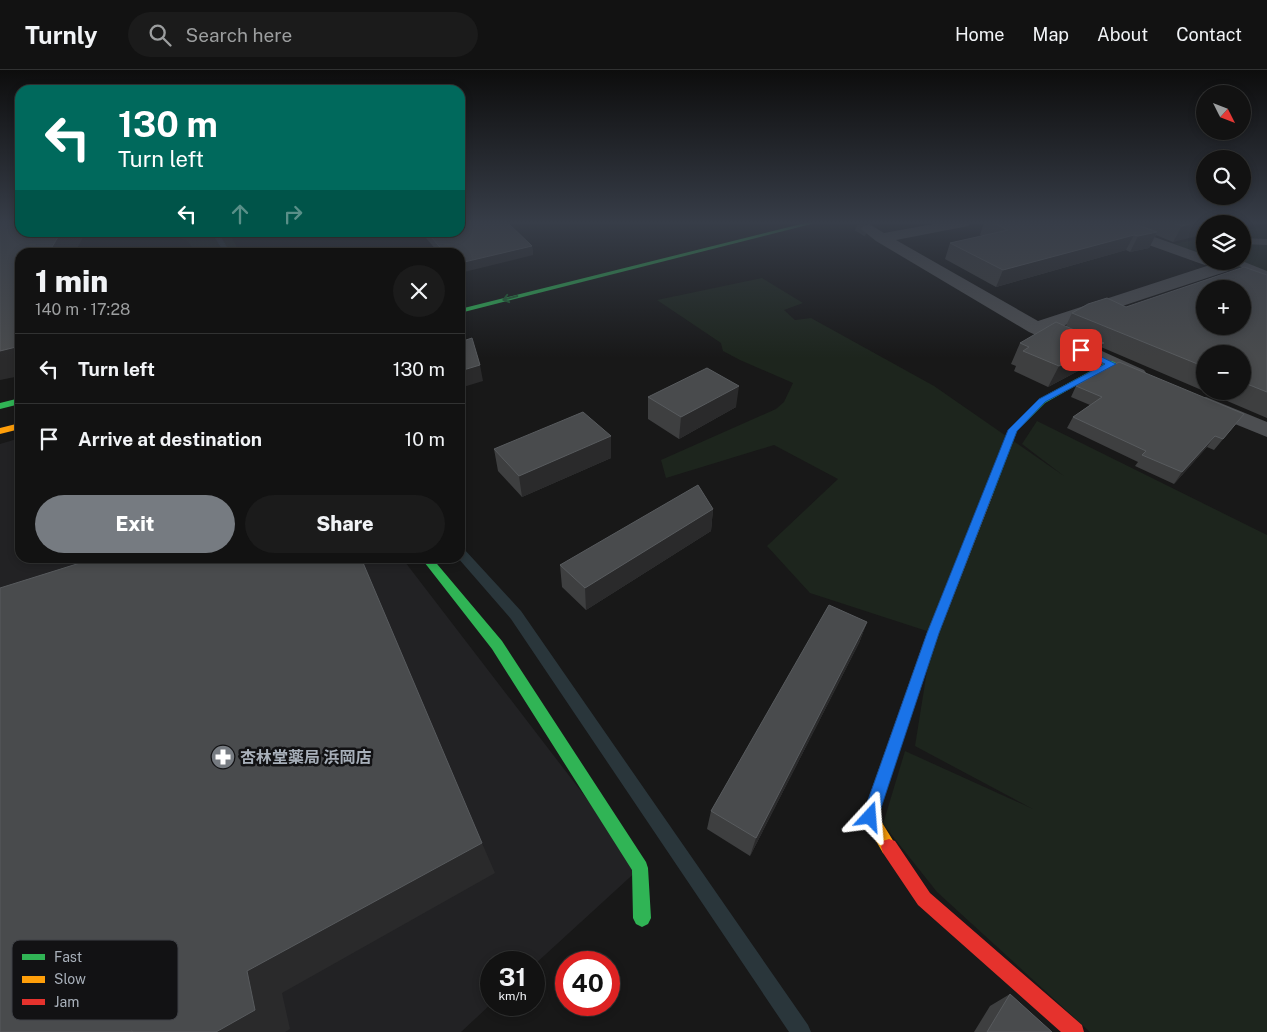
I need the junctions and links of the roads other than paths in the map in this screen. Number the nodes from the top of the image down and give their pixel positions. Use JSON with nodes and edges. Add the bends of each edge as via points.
{"nodes":[{"id":1,"x":634,"y":268,"type":"edge"},
{"id":2,"x":933,"y":268,"type":"edge"},
{"id":3,"x":1196,"y":270,"type":"edge"},
{"id":4,"x":1236,"y":270,"type":"edge"},
{"id":5,"x":1248,"y":270,"type":"edge"},
{"id":6,"x":1267,"y":275,"type":"edge"},
{"id":7,"x":1267,"y":283,"type":"edge"},
{"id":8,"x":465,"y":311,"type":"edge"},
{"id":9,"x":1036,"y":328,"type":"junction"},
{"id":10,"x":1112,"y":364,"type":"junction"},
{"id":11,"x":1157,"y":383,"type":"edge"},
{"id":12,"x":1194,"y":399,"type":"edge"},
{"id":13,"x":15,"y":402,"type":"edge"},
{"id":14,"x":0,"y":406,"type":"edge"},
{"id":15,"x":15,"y":427,"type":"edge"},
{"id":16,"x":1267,"y":430,"type":"edge"},
{"id":17,"x":0,"y":431,"type":"edge"},
{"id":18,"x":430,"y":563,"type":"edge"},
{"id":19,"x":642,"y":918,"type":"dead end"},
{"id":20,"x":1075,"y":1032,"type":"edge"}],
"edges":[{"from":1,"to":8,"type":"main road","one_way":true},
{"from":2,"to":9,"type":"street"},
{"from":3,"to":9,"type":"street"},
{"from":4,"to":7,"type":"street"},
{"from":5,"to":6,"type":"lane"},
{"from":9,"to":10,"type":"street"},
{"from":10,"to":11,"type":"street"},
{"from":10,"to":20,"type":"main road","via":[[1042,400],[1013,430],[933,633],[870,817],[924,898]]},
{"from":12,"to":16,"type":"street"},
{"from":13,"to":14,"type":"main road"},
{"from":15,"to":17,"type":"main road"},
{"from":18,"to":19,"type":"main road","via":[[497,645],[640,868]]}]}
